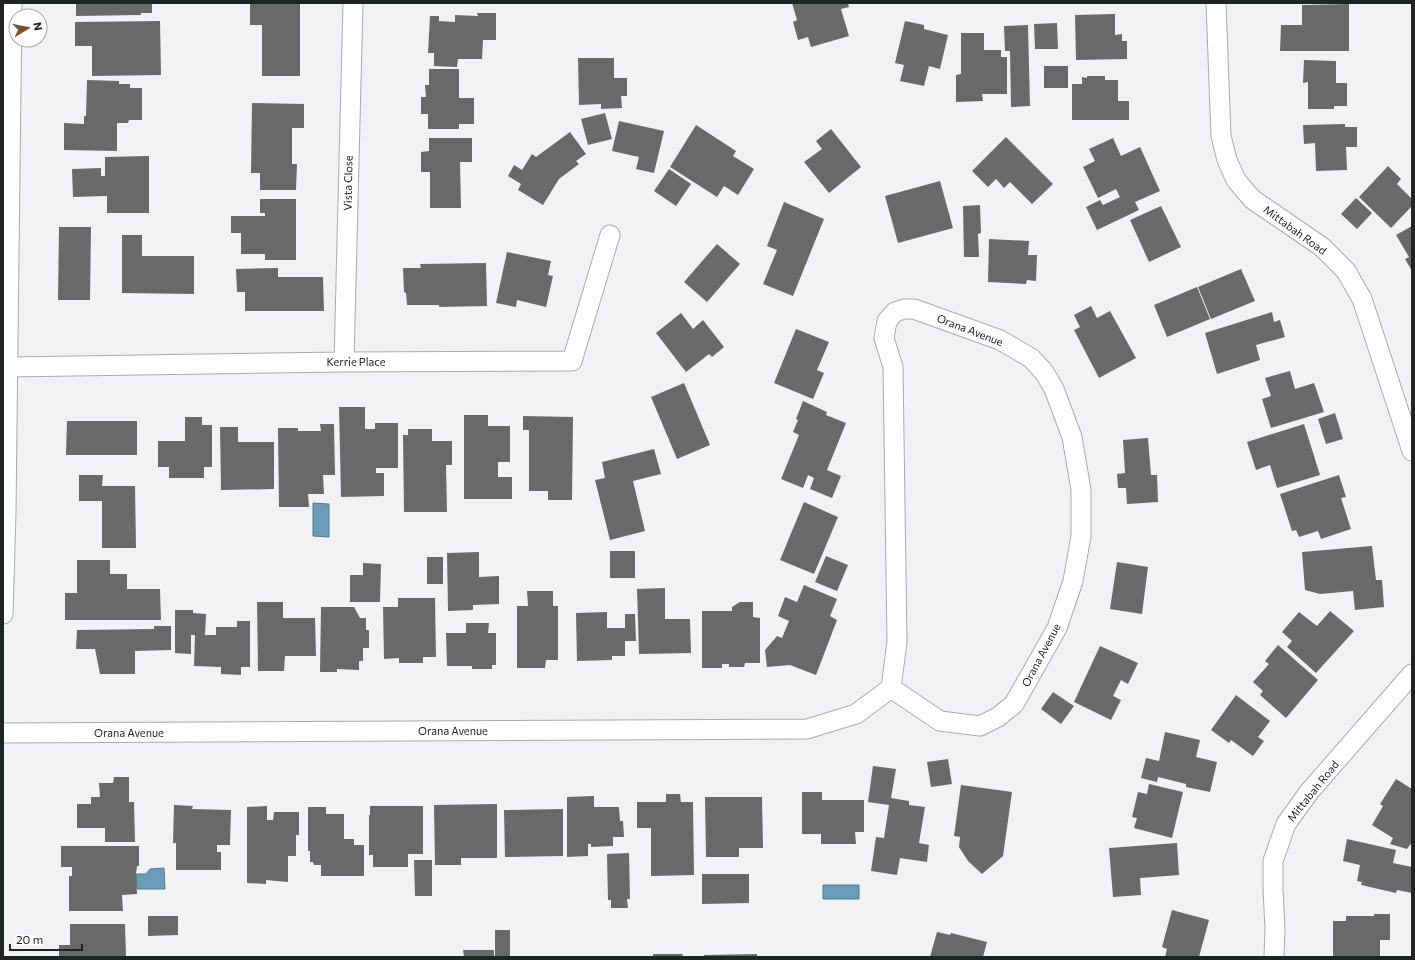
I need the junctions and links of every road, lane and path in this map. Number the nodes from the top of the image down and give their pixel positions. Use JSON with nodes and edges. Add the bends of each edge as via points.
{"nodes":[{"id":1,"x":12,"y":3,"type":"edge"},
{"id":2,"x":353,"y":3,"type":"edge"},
{"id":3,"x":1216,"y":3,"type":"edge"},
{"id":4,"x":610,"y":236,"type":"dead end"},
{"id":5,"x":344,"y":362,"type":"junction"},
{"id":6,"x":8,"y":367,"type":"junction"},
{"id":7,"x":1412,"y":451,"type":"edge"},
{"id":8,"x":5,"y":512,"type":"edge"},
{"id":9,"x":3,"y":614,"type":"edge"},
{"id":10,"x":1412,"y":674,"type":"edge"},
{"id":11,"x":891,"y":688,"type":"junction"},
{"id":12,"x":3,"y":733,"type":"edge"},
{"id":13,"x":1274,"y":957,"type":"edge"}],
"edges":[{"from":1,"to":6,"type":"street"},
{"from":2,"to":5,"type":"street","name":"Vista Close"},
{"from":3,"to":7,"type":"street","name":"Mittabah Road","via":[[1221,136],[1236,180],[1252,199],[1322,247],[1346,271],[1362,299]]},
{"from":4,"to":5,"type":"street","name":"Kerrie Place","via":[[572,361]]},
{"from":5,"to":6,"type":"street","name":"Kerrie Place"},
{"from":6,"to":8,"type":"street"},
{"from":8,"to":9,"type":"street"},
{"from":10,"to":13,"type":"street","name":"Mittabah Road","via":[[1309,792],[1286,824],[1273,861]]},
{"from":11,"to":11,"type":"street","name":"Orana Avenue","via":[[897,642],[893,367],[884,338],[887,321],[895,312],[914,309],[1000,340],[1031,358],[1044,372],[1054,388],[1072,437],[1082,490],[1082,536],[1074,581],[1057,628],[1014,704],[998,717],[980,726],[940,721]]},
{"from":11,"to":12,"type":"street","name":"Orana Avenue","via":[[856,714],[807,729]]}]}
